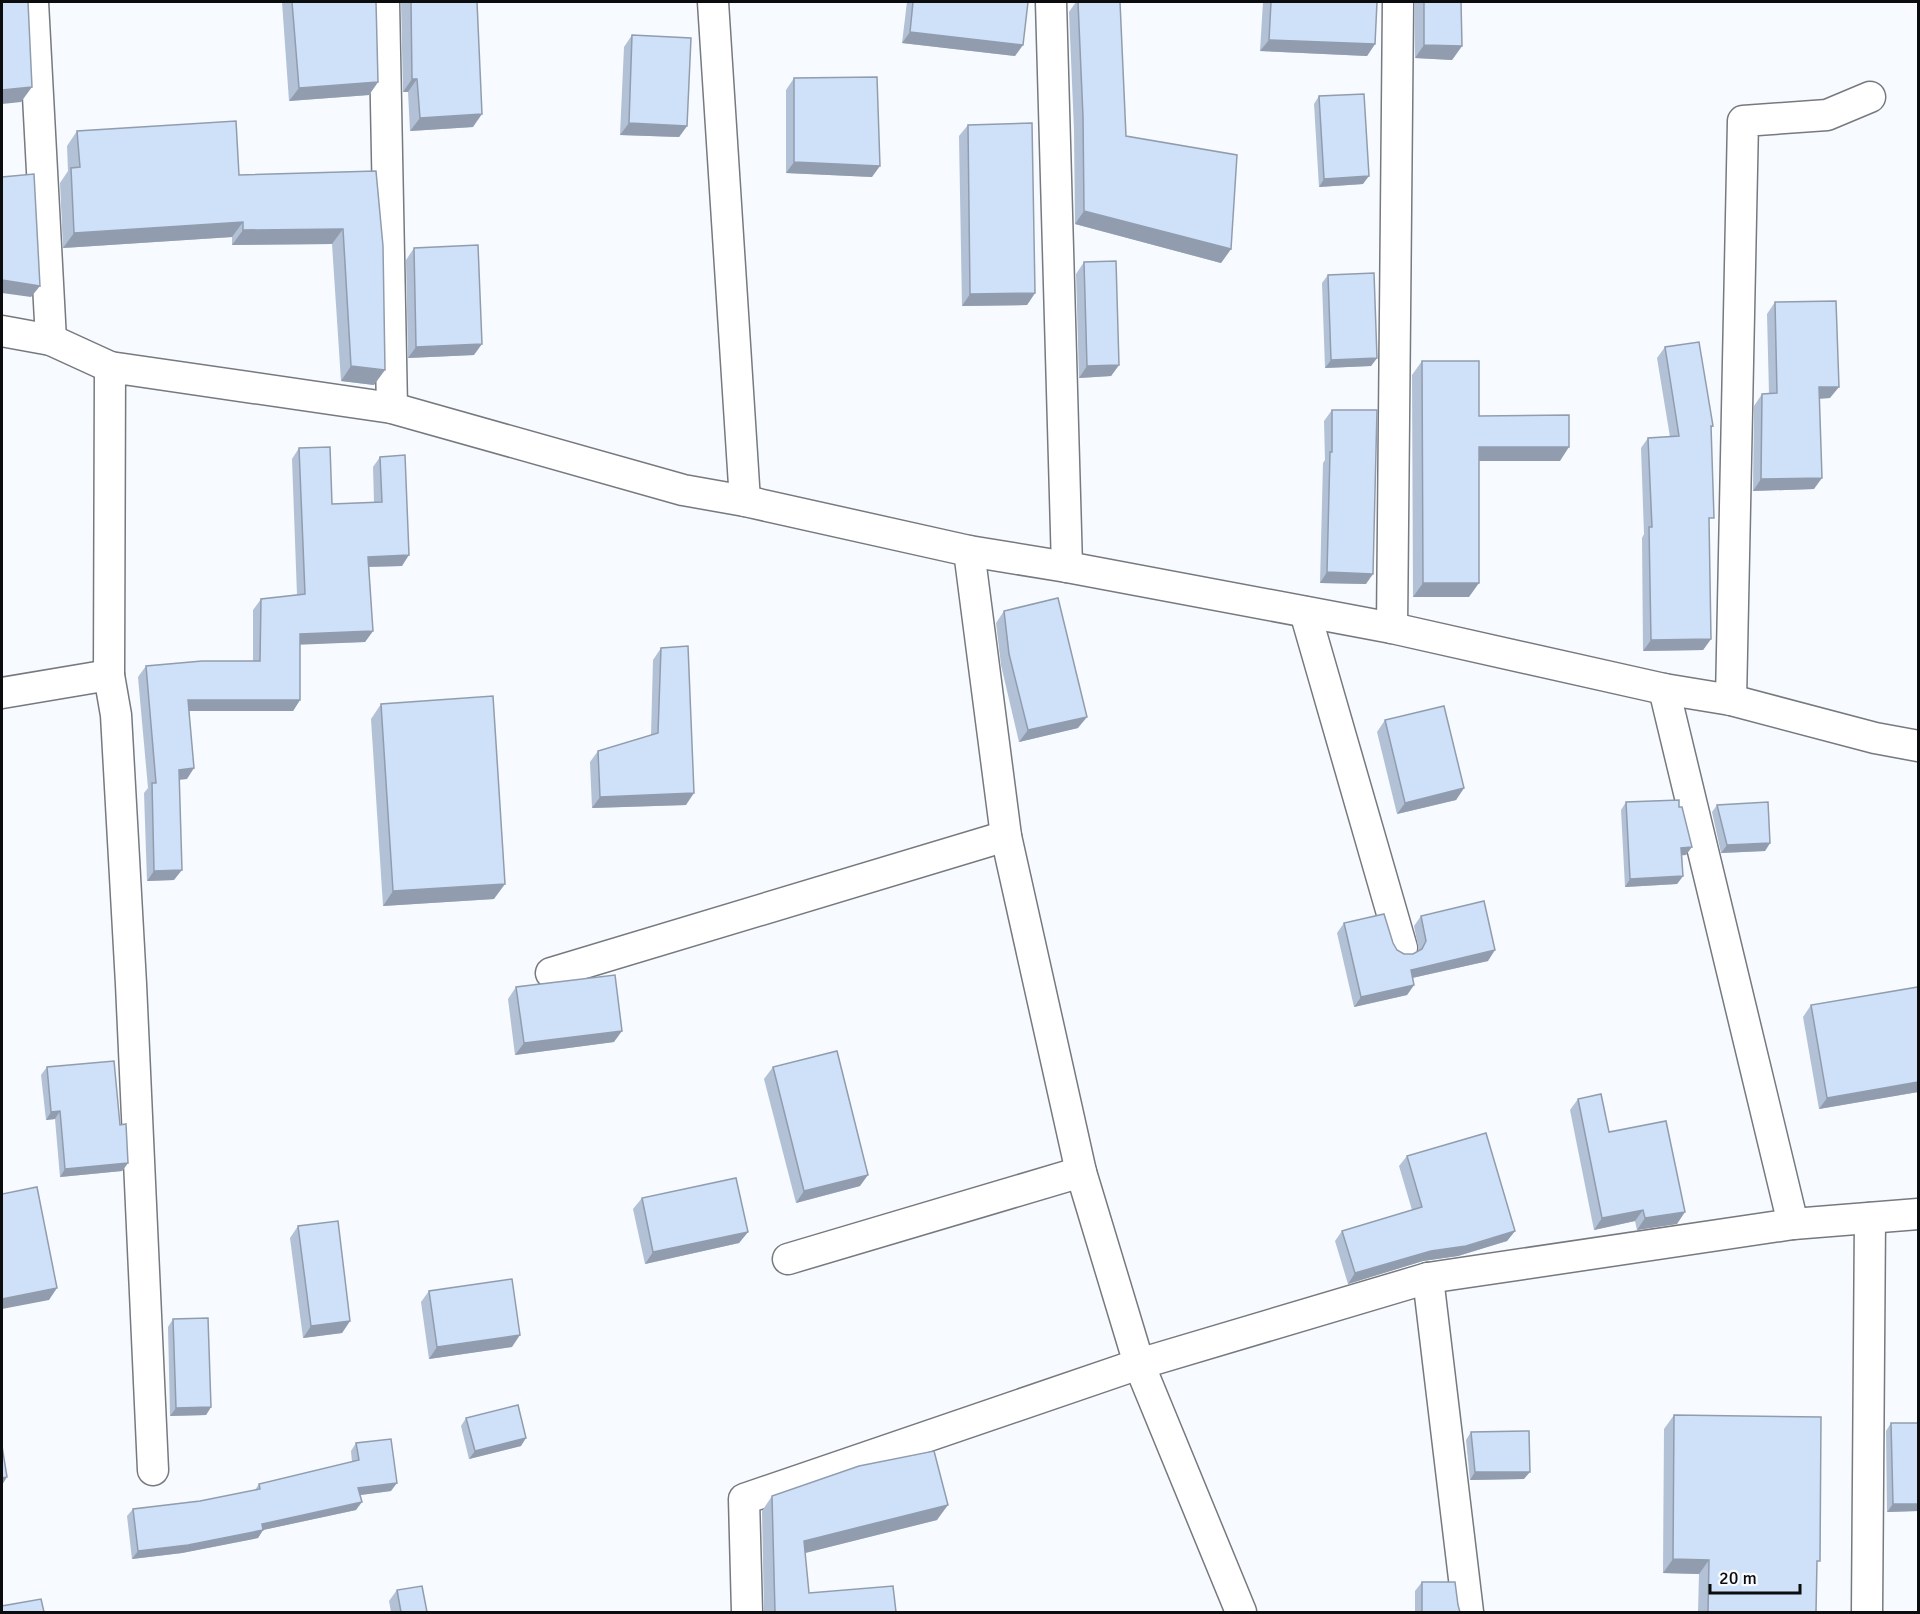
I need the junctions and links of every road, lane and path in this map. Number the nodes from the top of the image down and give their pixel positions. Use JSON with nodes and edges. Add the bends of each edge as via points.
{"nodes":[{"id":1,"x":33,"y":2,"type":"edge"},
{"id":2,"x":384,"y":2,"type":"edge"},
{"id":3,"x":713,"y":2,"type":"edge"},
{"id":4,"x":1051,"y":2,"type":"edge"},
{"id":5,"x":1398,"y":2,"type":"edge"},
{"id":6,"x":1870,"y":97,"type":"dead end"},
{"id":7,"x":2,"y":331,"type":"edge"},
{"id":8,"x":51,"y":340,"type":"junction"},
{"id":9,"x":110,"y":366,"type":"junction"},
{"id":10,"x":392,"y":408,"type":"junction"},
{"id":11,"x":745,"y":501,"type":"junction"},
{"id":12,"x":969,"y":551,"type":"junction"},
{"id":13,"x":1067,"y":567,"type":"junction"},
{"id":14,"x":1305,"y":612,"type":"junction"},
{"id":15,"x":1392,"y":628,"type":"junction"},
{"id":16,"x":109,"y":675,"type":"junction"},
{"id":17,"x":1664,"y":689,"type":"junction"},
{"id":18,"x":2,"y":693,"type":"edge"},
{"id":19,"x":1731,"y":700,"type":"junction"},
{"id":20,"x":1918,"y":747,"type":"edge"},
{"id":21,"x":1006,"y":836,"type":"junction"},
{"id":22,"x":1402,"y":948,"type":"dead end"},
{"id":23,"x":551,"y":973,"type":"dead end"},
{"id":24,"x":1081,"y":1172,"type":"junction"},
{"id":25,"x":1918,"y":1215,"type":"edge"},
{"id":26,"x":1870,"y":1218,"type":"junction"},
{"id":27,"x":1793,"y":1224,"type":"junction"},
{"id":28,"x":788,"y":1259,"type":"dead end"},
{"id":29,"x":1428,"y":1278,"type":"junction"},
{"id":30,"x":1139,"y":1364,"type":"junction"},
{"id":31,"x":153,"y":1470,"type":"dead end"},
{"id":32,"x":747,"y":1612,"type":"edge"},
{"id":33,"x":1241,"y":1612,"type":"edge"},
{"id":34,"x":1468,"y":1612,"type":"edge"},
{"id":35,"x":1867,"y":1612,"type":"edge"}],
"edges":[{"from":1,"to":8,"type":"street"},
{"from":2,"to":10,"type":"street"},
{"from":3,"to":11,"type":"street"},
{"from":4,"to":13,"type":"street"},
{"from":5,"to":15,"type":"street"},
{"from":6,"to":19,"type":"street","via":[[1827,115],[1743,122]]},
{"from":7,"to":8,"type":"street"},
{"from":8,"to":9,"type":"street"},
{"from":9,"to":10,"type":"street"},
{"from":9,"to":16,"type":"street"},
{"from":10,"to":11,"type":"street","via":[[683,490]]},
{"from":11,"to":12,"type":"street"},
{"from":12,"to":13,"type":"street"},
{"from":12,"to":21,"type":"street"},
{"from":13,"to":14,"type":"street"},
{"from":14,"to":15,"type":"street"},
{"from":14,"to":22,"type":"street"},
{"from":15,"to":17,"type":"street"},
{"from":16,"to":18,"type":"street"},
{"from":16,"to":31,"type":"street","via":[[116,715]]},
{"from":17,"to":19,"type":"street"},
{"from":17,"to":27,"type":"street"},
{"from":19,"to":20,"type":"street"},
{"from":21,"to":23,"type":"street"},
{"from":21,"to":24,"type":"street"},
{"from":24,"to":28,"type":"street"},
{"from":24,"to":30,"type":"street"},
{"from":25,"to":26,"type":"street"},
{"from":26,"to":27,"type":"street"},
{"from":26,"to":35,"type":"street"},
{"from":27,"to":29,"type":"street"},
{"from":29,"to":30,"type":"street"},
{"from":29,"to":34,"type":"street"},
{"from":30,"to":32,"type":"street","via":[[744,1498]]},
{"from":30,"to":33,"type":"street"}]}
